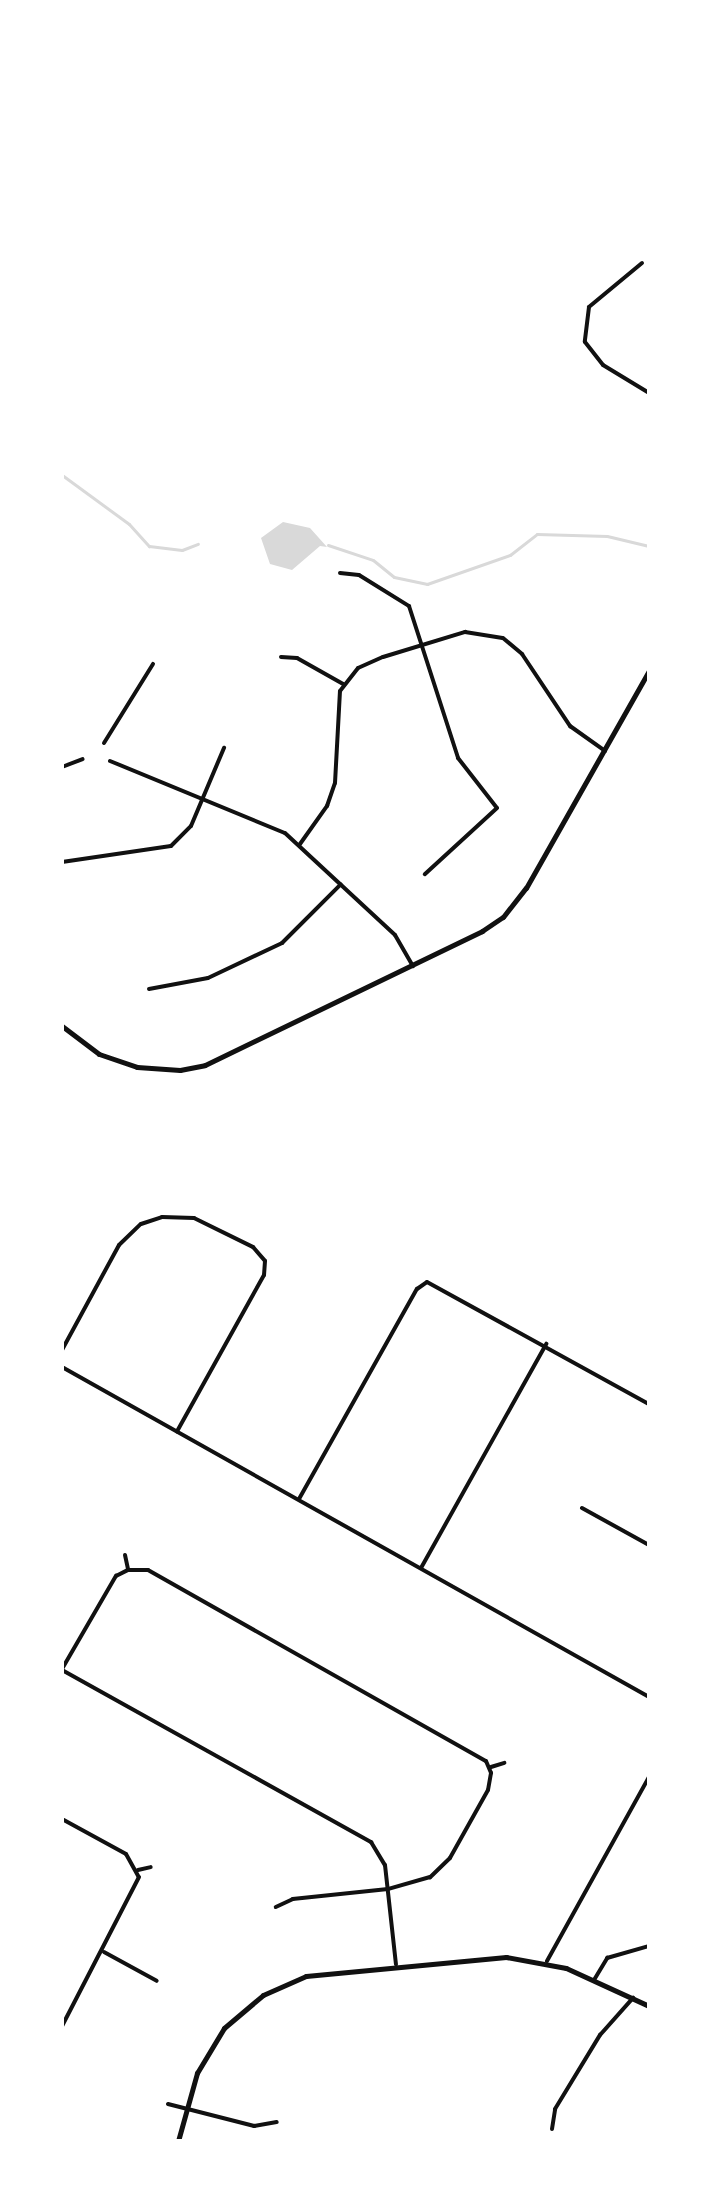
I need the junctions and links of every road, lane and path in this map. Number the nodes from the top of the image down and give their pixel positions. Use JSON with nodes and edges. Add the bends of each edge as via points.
{"nodes":[{"id":1,"x":642,"y":263,"type":"dead end"},
{"id":2,"x":649,"y":393,"type":"edge"},
{"id":3,"x":340,"y":573,"type":"dead end"},
{"id":4,"x":422,"y":646,"type":"junction"},
{"id":5,"x":281,"y":657,"type":"dead end"},
{"id":6,"x":153,"y":664,"type":"dead end"},
{"id":7,"x":649,"y":671,"type":"edge"},
{"id":8,"x":343,"y":684,"type":"junction"},
{"id":9,"x":104,"y":743,"type":"dead end"},
{"id":10,"x":224,"y":748,"type":"dead end"},
{"id":11,"x":605,"y":751,"type":"junction"},
{"id":12,"x":83,"y":759,"type":"dead end"},
{"id":13,"x":110,"y":761,"type":"dead end"},
{"id":14,"x":62,"y":767,"type":"edge"},
{"id":15,"x":204,"y":797,"type":"junction"},
{"id":16,"x":300,"y":844,"type":"junction"},
{"id":17,"x":62,"y":862,"type":"edge"},
{"id":18,"x":425,"y":874,"type":"dead end"},
{"id":19,"x":341,"y":884,"type":"junction"},
{"id":20,"x":413,"y":966,"type":"junction"},
{"id":21,"x":149,"y":989,"type":"dead end"},
{"id":22,"x":62,"y":1026,"type":"edge"},
{"id":23,"x":546,"y":1344,"type":"junction"},
{"id":24,"x":62,"y":1350,"type":"edge"},
{"id":25,"x":62,"y":1367,"type":"edge"},
{"id":26,"x":649,"y":1404,"type":"edge"},
{"id":27,"x":177,"y":1431,"type":"junction"},
{"id":28,"x":299,"y":1499,"type":"junction"},
{"id":29,"x":582,"y":1508,"type":"dead end"},
{"id":30,"x":649,"y":1545,"type":"edge"},
{"id":31,"x":125,"y":1555,"type":"dead end"},
{"id":32,"x":421,"y":1568,"type":"junction"},
{"id":33,"x":128,"y":1570,"type":"junction"},
{"id":34,"x":62,"y":1669,"type":"edge"},
{"id":35,"x":649,"y":1697,"type":"edge"},
{"id":36,"x":504,"y":1763,"type":"dead end"},
{"id":37,"x":490,"y":1767,"type":"junction"},
{"id":38,"x":649,"y":1777,"type":"edge"},
{"id":39,"x":62,"y":1819,"type":"edge"},
{"id":40,"x":151,"y":1867,"type":"dead end"},
{"id":41,"x":138,"y":1870,"type":"junction"},
{"id":42,"x":388,"y":1889,"type":"junction"},
{"id":43,"x":276,"y":1907,"type":"dead end"},
{"id":44,"x":649,"y":1946,"type":"edge"},
{"id":45,"x":104,"y":1952,"type":"junction"},
{"id":46,"x":547,"y":1961,"type":"junction"},
{"id":47,"x":396,"y":1964,"type":"junction"},
{"id":48,"x":594,"y":1980,"type":"junction"},
{"id":49,"x":157,"y":1981,"type":"dead end"},
{"id":50,"x":634,"y":1998,"type":"junction"},
{"id":51,"x":649,"y":2006,"type":"edge"},
{"id":52,"x":62,"y":2026,"type":"edge"},
{"id":53,"x":168,"y":2104,"type":"dead end"},
{"id":54,"x":186,"y":2109,"type":"junction"},
{"id":55,"x":277,"y":2122,"type":"dead end"},
{"id":56,"x":552,"y":2129,"type":"dead end"},
{"id":57,"x":178,"y":2141,"type":"edge"}],
"edges":[{"from":1,"to":2,"type":"street","via":[[589,307],[585,342],[603,365]]},
{"from":3,"to":4,"type":"street","via":[[359,575],[405,601]]},
{"from":4,"to":8,"type":"street","via":[[365,664]]},
{"from":4,"to":11,"type":"street","via":[[465,632],[503,638],[522,654],[570,726]]},
{"from":4,"to":18,"type":"street","via":[[458,758],[497,808]]},
{"from":5,"to":8,"type":"street","via":[[297,658]]},
{"from":6,"to":9,"type":"street"},
{"from":7,"to":11,"type":"street"},
{"from":8,"to":16,"type":"street","via":[[335,715],[335,783],[321,817]]},
{"from":10,"to":15,"type":"street"},
{"from":11,"to":20,"type":"street","via":[[526,888],[503,917]]},
{"from":12,"to":14,"type":"street"},
{"from":13,"to":15,"type":"street"},
{"from":15,"to":16,"type":"street"},
{"from":15,"to":17,"type":"street","via":[[191,826],[171,846]]},
{"from":16,"to":19,"type":"street"},
{"from":19,"to":20,"type":"street","via":[[395,935]]},
{"from":19,"to":21,"type":"street","via":[[282,943],[208,978]]},
{"from":20,"to":22,"type":"street","via":[[223,1058],[180,1070],[117,1061]]},
{"from":23,"to":26,"type":"street"},
{"from":23,"to":28,"type":"street","via":[[434,1283],[422,1285]]},
{"from":23,"to":32,"type":"street"},
{"from":24,"to":27,"type":"street","via":[[119,1245],[141,1224],[162,1217],[194,1218],[253,1247],[262,1255],[266,1271]]},
{"from":25,"to":27,"type":"street"},
{"from":27,"to":28,"type":"street"},
{"from":28,"to":32,"type":"street"},
{"from":29,"to":30,"type":"street"},
{"from":31,"to":33,"type":"street"},
{"from":32,"to":35,"type":"street"},
{"from":33,"to":34,"type":"street","via":[[109,1586]]},
{"from":33,"to":37,"type":"street","via":[[156,1573],[469,1747]]},
{"from":34,"to":42,"type":"street","via":[[371,1842],[383,1857]]},
{"from":36,"to":37,"type":"street"},
{"from":37,"to":42,"type":"street","via":[[488,1790],[444,1865],[423,1881]]},
{"from":38,"to":46,"type":"street"},
{"from":39,"to":41,"type":"street","via":[[126,1854]]},
{"from":40,"to":41,"type":"street"},
{"from":41,"to":45,"type":"street","via":[[137,1889]]},
{"from":42,"to":43,"type":"street","via":[[293,1899]]},
{"from":42,"to":47,"type":"street"},
{"from":44,"to":48,"type":"street","via":[[607,1958]]},
{"from":45,"to":49,"type":"street"},
{"from":45,"to":52,"type":"street"},
{"from":46,"to":47,"type":"street","via":[[490,1957]]},
{"from":46,"to":48,"type":"street"},
{"from":47,"to":54,"type":"street","via":[[306,1976],[251,2002],[214,2042]]},
{"from":48,"to":50,"type":"street"},
{"from":50,"to":51,"type":"street"},
{"from":50,"to":56,"type":"street","via":[[600,2035],[555,2109]]},
{"from":53,"to":54,"type":"street"},
{"from":54,"to":55,"type":"street","via":[[254,2126]]},
{"from":54,"to":57,"type":"street"}]}
